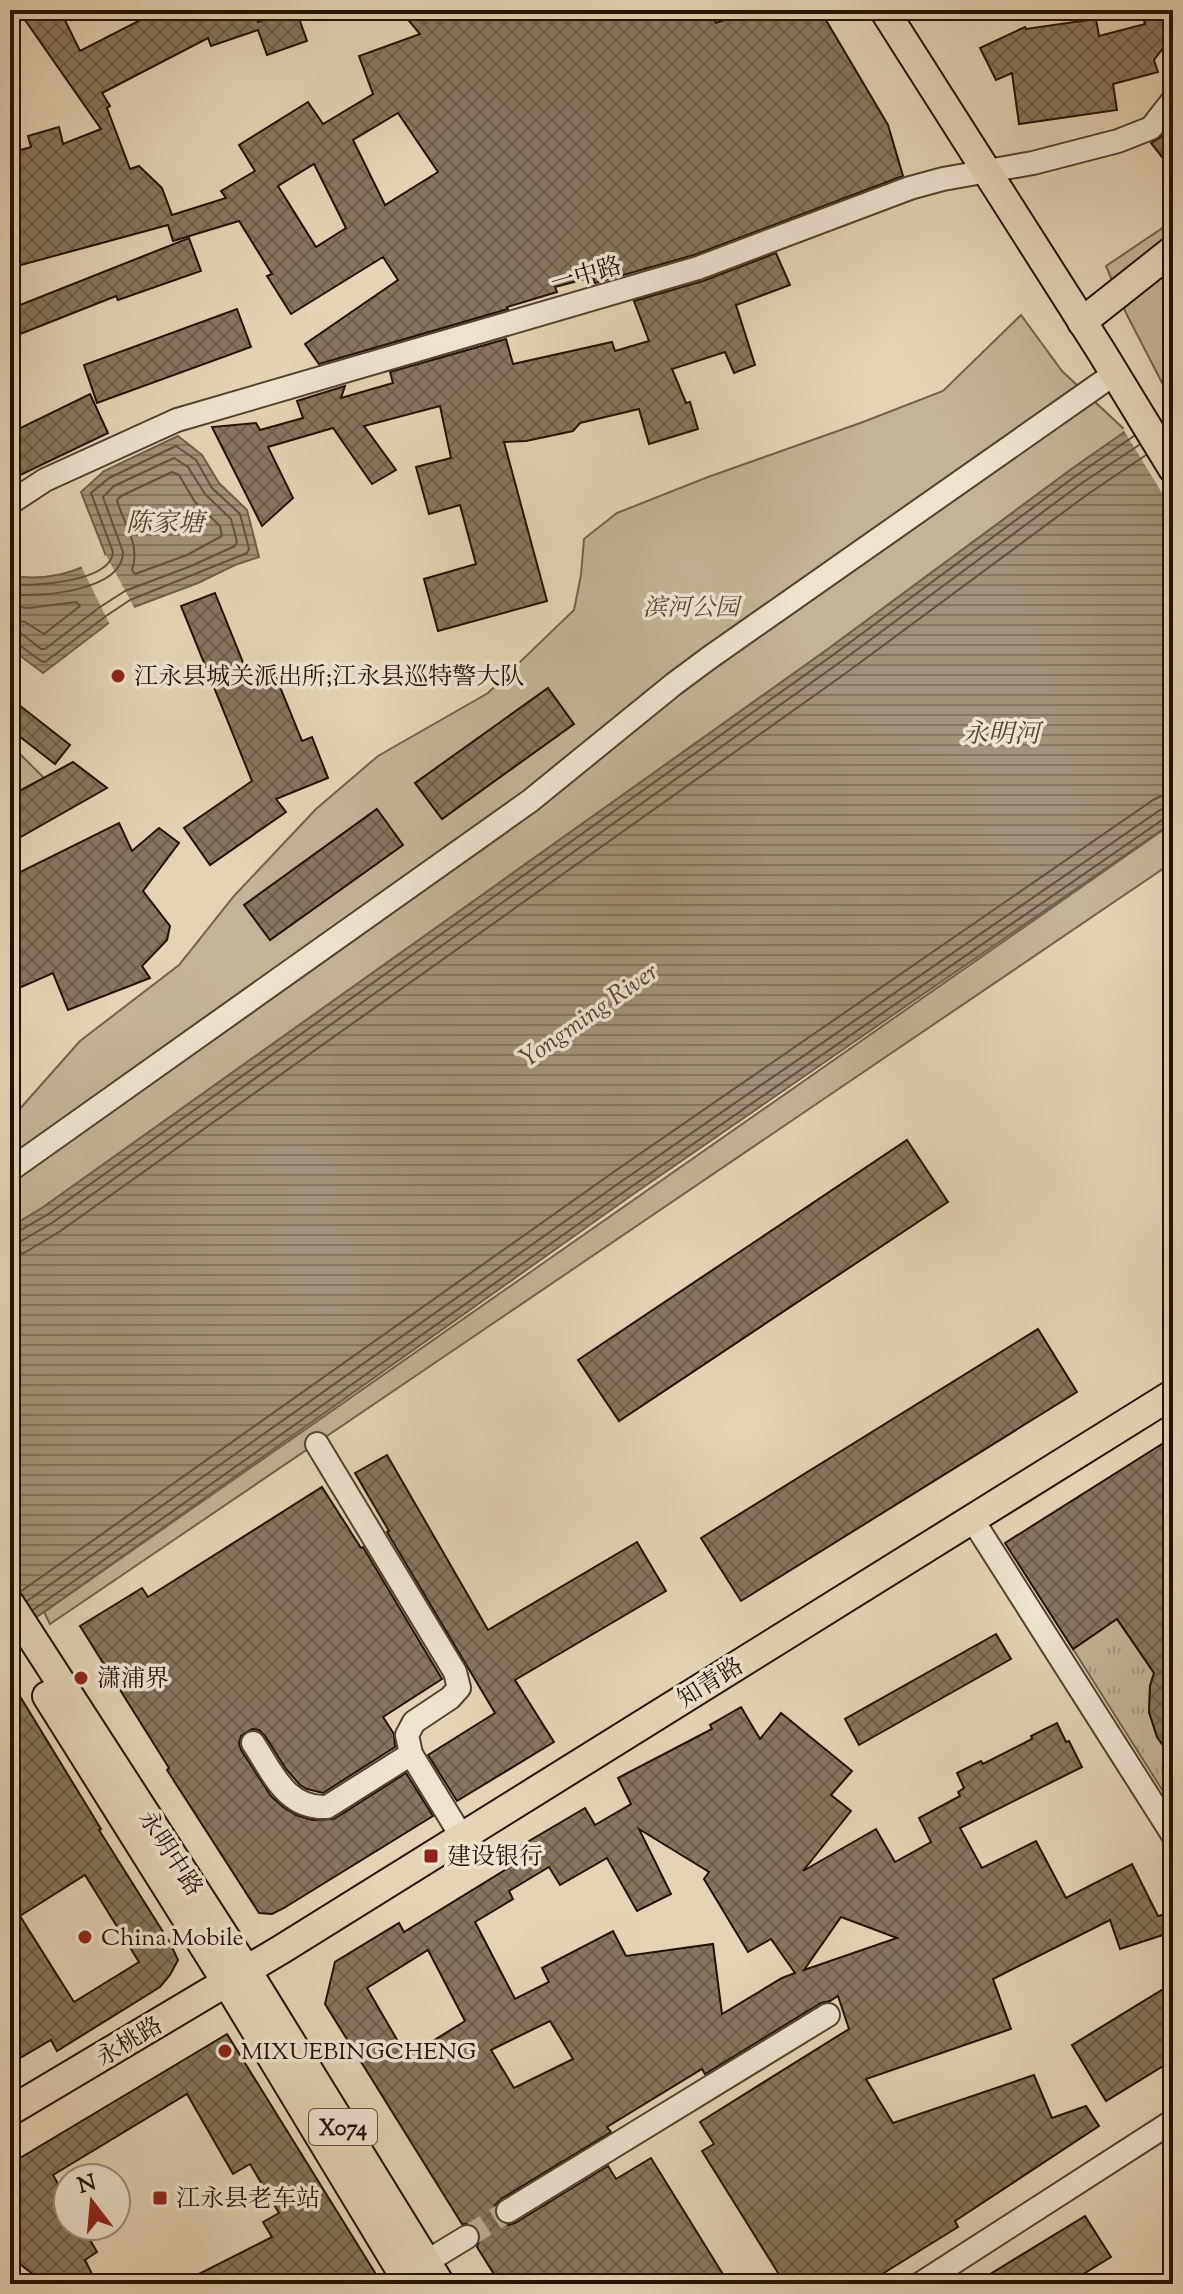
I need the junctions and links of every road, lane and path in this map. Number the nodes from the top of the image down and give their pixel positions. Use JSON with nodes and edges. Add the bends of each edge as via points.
{"nodes":[{"id":1,"x":884,"y":10,"type":"edge"},
{"id":2,"x":1173,"y":100,"type":"edge"},
{"id":3,"x":986,"y":171,"type":"junction"},
{"id":4,"x":1173,"y":250,"type":"edge"},
{"id":5,"x":1082,"y":322,"type":"junction"},
{"id":6,"x":1118,"y":379,"type":"junction"},
{"id":7,"x":1173,"y":469,"type":"edge"},
{"id":8,"x":10,"y":503,"type":"edge"},
{"id":9,"x":10,"y":1170,"type":"edge"},
{"id":10,"x":1173,"y":1394,"type":"edge"},
{"id":11,"x":317,"y":1444,"type":"dead end"},
{"id":12,"x":972,"y":1519,"type":"junction"},
{"id":13,"x":10,"y":1604,"type":"edge"},
{"id":14,"x":10,"y":1638,"type":"edge"},
{"id":15,"x":43,"y":1673,"type":"junction"},
{"id":16,"x":253,"y":1743,"type":"dead end"},
{"id":17,"x":411,"y":1754,"type":"junction"},
{"id":18,"x":1173,"y":1835,"type":"edge"},
{"id":19,"x":462,"y":1837,"type":"junction"},
{"id":20,"x":237,"y":1977,"type":"junction"},
{"id":21,"x":828,"y":2015,"type":"dead end"},
{"id":22,"x":10,"y":2111,"type":"edge"},
{"id":23,"x":1173,"y":2121,"type":"edge"},
{"id":24,"x":508,"y":2211,"type":"tunnel mouth"},
{"id":25,"x":467,"y":2237,"type":"tunnel mouth"},
{"id":26,"x":425,"y":2277,"type":"edge"},
{"id":27,"x":920,"y":2284,"type":"edge"}],
"edges":[{"from":1,"to":3,"type":"main road"},
{"from":2,"to":3,"type":"street","name":"一中路","via":[[1151,128],[1118,141]]},
{"from":3,"to":5,"type":"main road"},
{"from":3,"to":8,"type":"street","name":"一中路","via":[[910,188],[698,268],[177,420],[45,480]]},
{"from":4,"to":5,"type":"main road"},
{"from":5,"to":6,"type":"main road"},
{"from":6,"to":7,"type":"main road"},
{"from":6,"to":9,"type":"street","via":[[709,658],[545,788]]},
{"from":10,"to":12,"type":"main road","name":"知青路"},
{"from":11,"to":17,"type":"street","via":[[455,1672],[459,1688],[414,1722],[407,1735]]},
{"from":12,"to":18,"type":"street"},
{"from":12,"to":19,"type":"main road","name":"知青路"},
{"from":13,"to":15,"type":"main road","number":"X074"},
{"from":14,"to":15,"type":"main road","number":"X074"},
{"from":15,"to":20,"type":"main road","name":"永明中路","number":"X074"},
{"from":16,"to":17,"type":"street","via":[[284,1790],[315,1808],[327,1807]]},
{"from":17,"to":19,"type":"street"},
{"from":19,"to":20,"type":"main road","name":"知青路"},
{"from":20,"to":22,"type":"main road","name":"永桃路"},
{"from":20,"to":26,"type":"main road","name":"永明中路","number":"X074"},
{"from":21,"to":24,"type":"street"},
{"from":23,"to":27,"type":"street"},
{"from":25,"to":26,"type":"street"}]}
